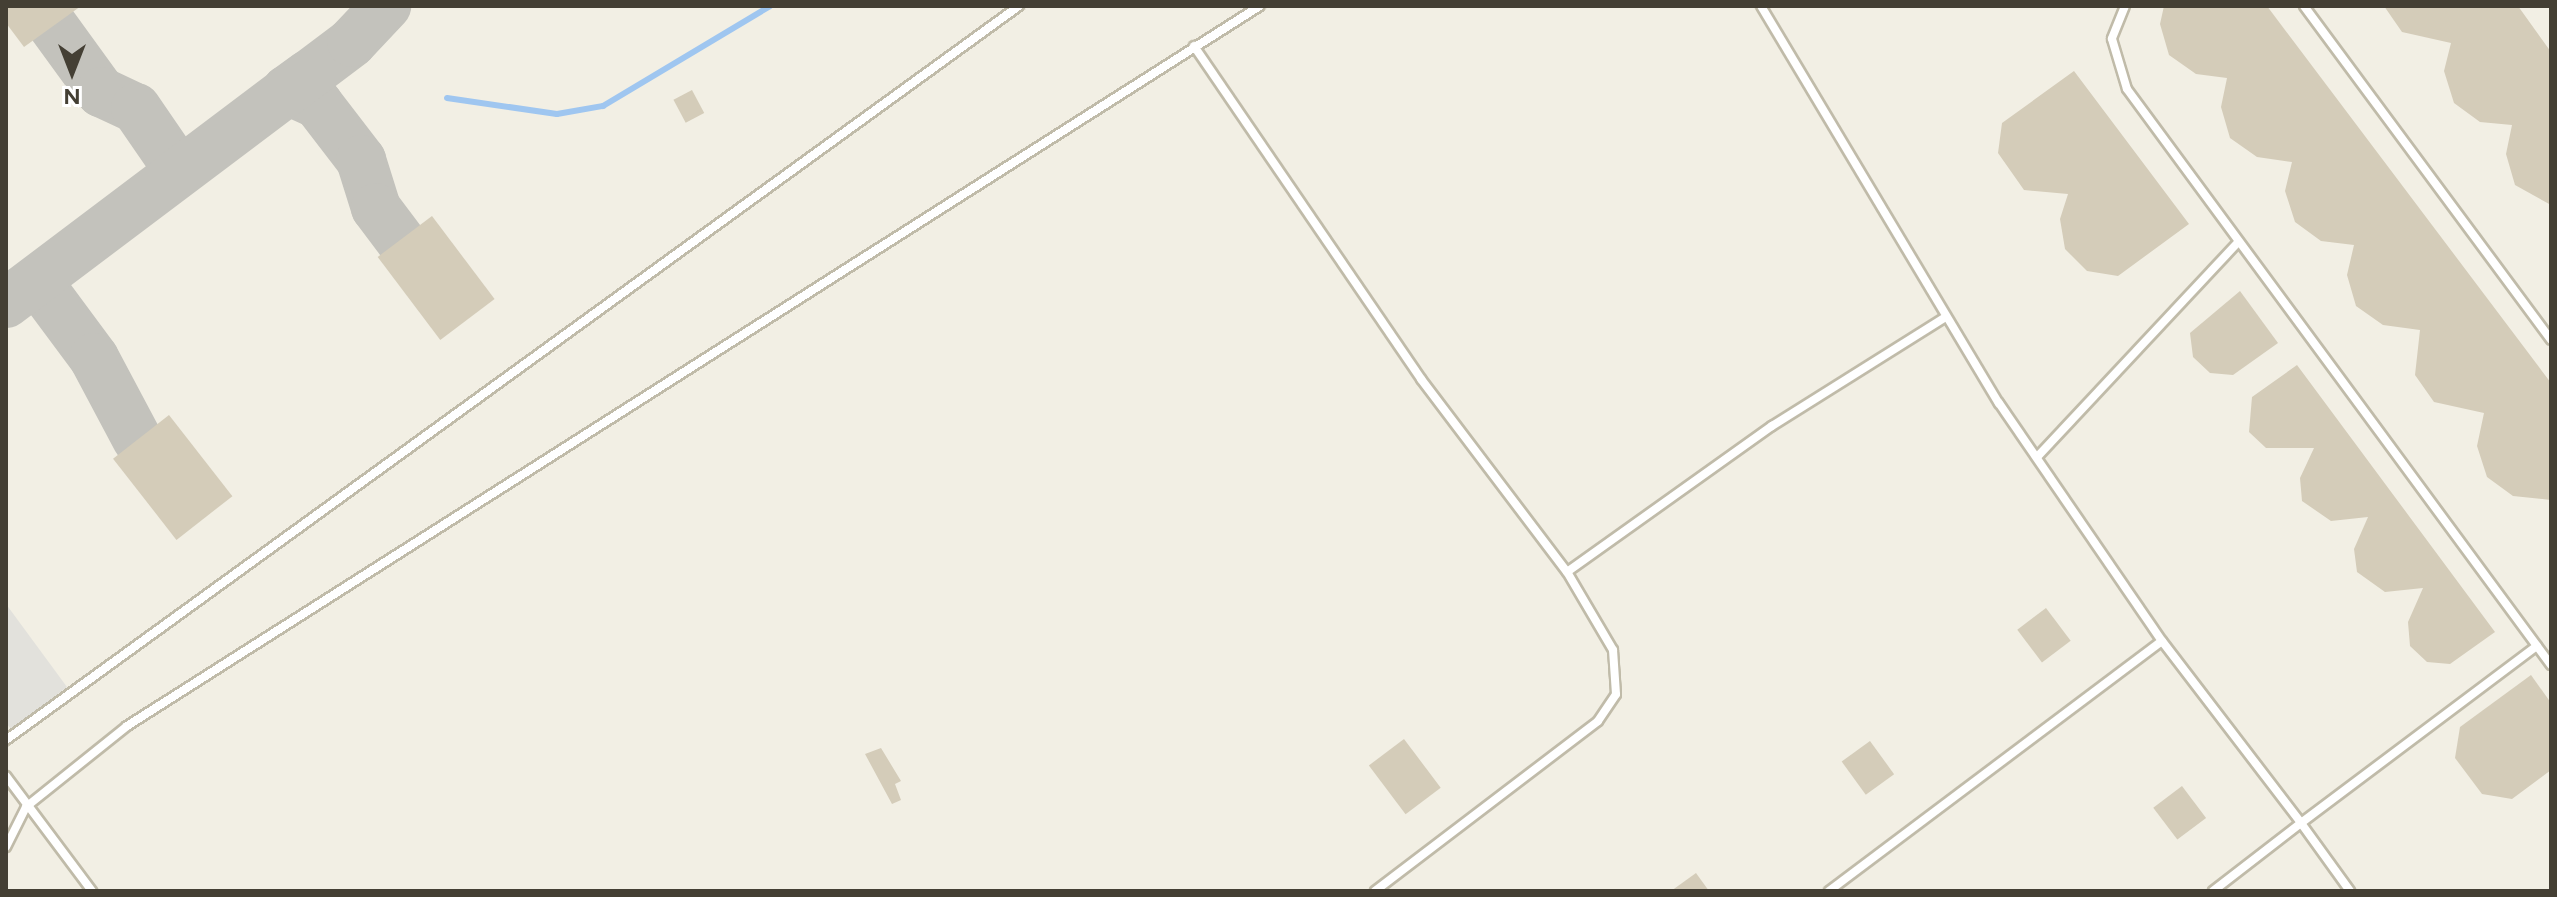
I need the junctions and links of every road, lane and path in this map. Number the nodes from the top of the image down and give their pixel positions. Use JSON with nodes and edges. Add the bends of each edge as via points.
{"nodes":[{"id":1,"x":1019,"y":6,"type":"edge"},
{"id":2,"x":1260,"y":6,"type":"edge"},
{"id":3,"x":1761,"y":6,"type":"edge"},
{"id":4,"x":2125,"y":6,"type":"edge"},
{"id":5,"x":2304,"y":6,"type":"edge"},
{"id":6,"x":1194,"y":46,"type":"junction"},
{"id":7,"x":2238,"y":242,"type":"junction"},
{"id":8,"x":1946,"y":317,"type":"junction"},
{"id":9,"x":2551,"y":340,"type":"edge"},
{"id":10,"x":2038,"y":456,"type":"junction"},
{"id":11,"x":1567,"y":572,"type":"junction"},
{"id":12,"x":2162,"y":641,"type":"junction"},
{"id":13,"x":2537,"y":646,"type":"junction"},
{"id":14,"x":2551,"y":665,"type":"edge"},
{"id":15,"x":6,"y":740,"type":"edge"},
{"id":16,"x":6,"y":776,"type":"edge"},
{"id":17,"x":26,"y":807,"type":"junction"},
{"id":18,"x":2301,"y":823,"type":"junction"},
{"id":19,"x":6,"y":847,"type":"edge"},
{"id":20,"x":92,"y":891,"type":"edge"},
{"id":21,"x":1375,"y":891,"type":"edge"},
{"id":22,"x":1829,"y":891,"type":"edge"},
{"id":23,"x":2213,"y":891,"type":"edge"},
{"id":24,"x":2350,"y":891,"type":"edge"}],
"edges":[{"from":1,"to":15,"type":"lane"},
{"from":2,"to":6,"type":"lane"},
{"from":3,"to":8,"type":"lane"},
{"from":4,"to":7,"type":"lane","via":[[2112,39],[2127,89]]},
{"from":5,"to":9,"type":"lane"},
{"from":6,"to":11,"type":"lane","via":[[1421,379]]},
{"from":6,"to":17,"type":"lane","via":[[127,726]]},
{"from":7,"to":10,"type":"lane"},
{"from":7,"to":13,"type":"lane"},
{"from":8,"to":10,"type":"lane"},
{"from":8,"to":11,"type":"lane","via":[[1772,426]]},
{"from":10,"to":12,"type":"lane"},
{"from":11,"to":21,"type":"lane","via":[[1613,650],[1616,694],[1598,721]]},
{"from":12,"to":18,"type":"lane"},
{"from":12,"to":22,"type":"lane"},
{"from":13,"to":14,"type":"lane"},
{"from":13,"to":18,"type":"lane"},
{"from":16,"to":17,"type":"lane"},
{"from":17,"to":19,"type":"lane"},
{"from":17,"to":20,"type":"lane"},
{"from":18,"to":23,"type":"lane"},
{"from":18,"to":24,"type":"lane"}]}
